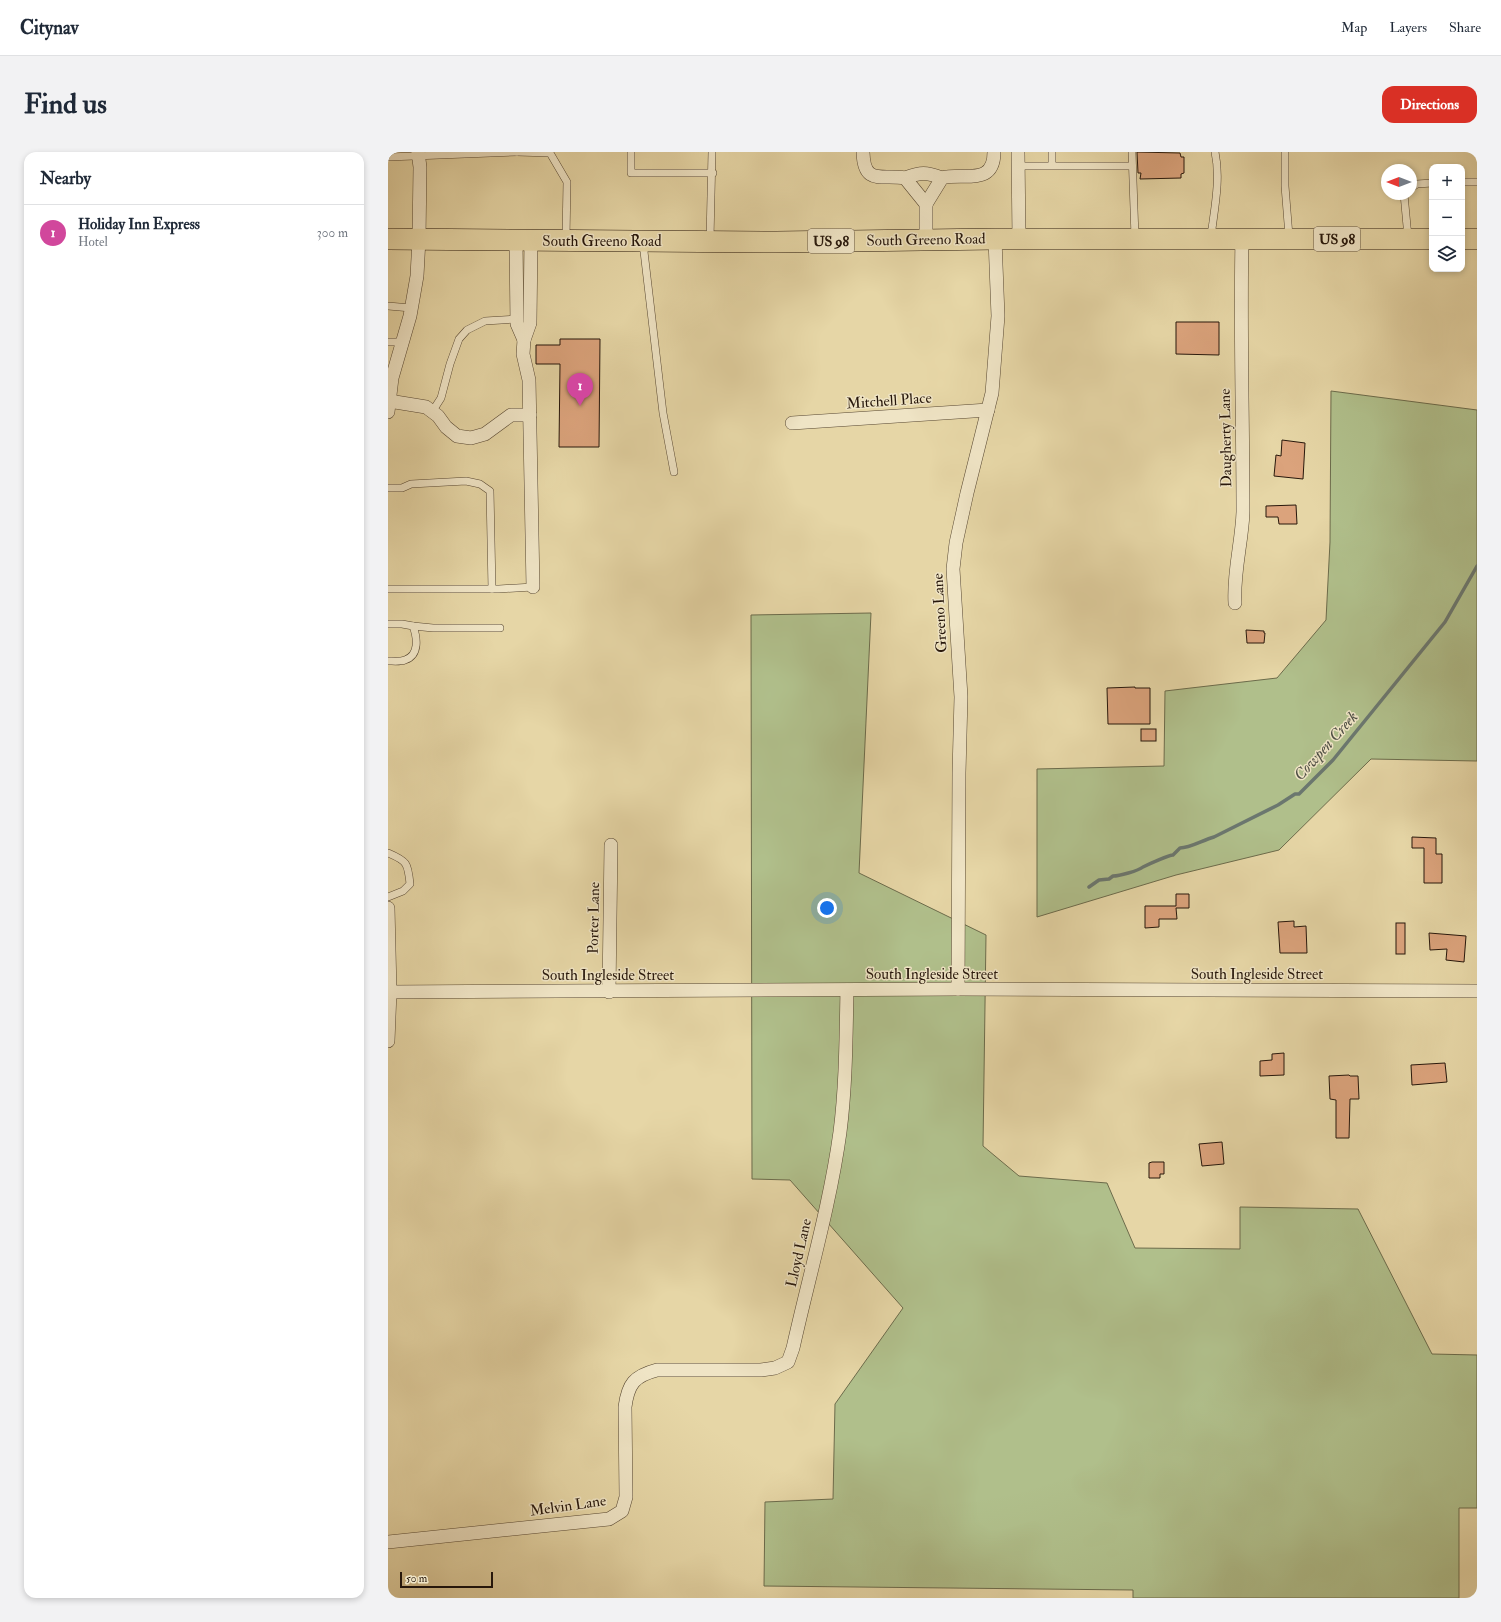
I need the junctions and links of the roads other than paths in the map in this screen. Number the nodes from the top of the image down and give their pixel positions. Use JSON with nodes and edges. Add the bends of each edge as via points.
{"nodes":[{"id":1,"x":517,"y":152,"type":"edge"},
{"id":2,"x":631,"y":152,"type":"edge"},
{"id":3,"x":712,"y":152,"type":"edge"},
{"id":4,"x":863,"y":152,"type":"edge"},
{"id":5,"x":994,"y":152,"type":"edge"},
{"id":6,"x":1018,"y":152,"type":"edge"},
{"id":7,"x":1052,"y":152,"type":"edge"},
{"id":8,"x":1132,"y":152,"type":"edge"},
{"id":9,"x":1215,"y":152,"type":"edge"},
{"id":10,"x":1285,"y":152,"type":"edge"},
{"id":11,"x":550,"y":153,"type":"edge"},
{"id":12,"x":418,"y":154,"type":"edge"},
{"id":13,"x":388,"y":157,"type":"edge"},
{"id":14,"x":1018,"y":166,"type":"junction"},
{"id":15,"x":1052,"y":166,"type":"junction"},
{"id":16,"x":1132,"y":166,"type":"junction"},
{"id":17,"x":713,"y":173,"type":"junction"},
{"id":18,"x":905,"y":178,"type":"junction"},
{"id":19,"x":942,"y":178,"type":"junction"},
{"id":20,"x":1465,"y":182,"type":"edge"},
{"id":21,"x":1477,"y":182,"type":"edge"},
{"id":22,"x":1429,"y":183,"type":"edge"},
{"id":23,"x":1417,"y":184,"type":"edge"},
{"id":24,"x":1405,"y":200,"type":"edge"},
{"id":25,"x":926,"y":204,"type":"junction"},
{"id":26,"x":1211,"y":238,"type":"junction"},
{"id":27,"x":1242,"y":238,"type":"junction"},
{"id":28,"x":388,"y":239,"type":"edge"},
{"id":29,"x":419,"y":239,"type":"junction"},
{"id":30,"x":995,"y":239,"type":"junction"},
{"id":31,"x":1019,"y":239,"type":"junction"},
{"id":32,"x":1135,"y":239,"type":"junction"},
{"id":33,"x":1289,"y":239,"type":"junction"},
{"id":34,"x":1408,"y":239,"type":"junction"},
{"id":35,"x":1429,"y":239,"type":"edge"},
{"id":36,"x":1465,"y":239,"type":"edge"},
{"id":37,"x":1477,"y":239,"type":"edge"},
{"id":38,"x":523,"y":240,"type":"junction"},
{"id":39,"x":566,"y":240,"type":"junction"},
{"id":40,"x":926,"y":240,"type":"junction"},
{"id":41,"x":643,"y":241,"type":"junction"},
{"id":42,"x":710,"y":241,"type":"junction"},
{"id":43,"x":388,"y":306,"type":"edge"},
{"id":44,"x":411,"y":308,"type":"junction"},
{"id":45,"x":517,"y":319,"type":"junction"},
{"id":46,"x":524,"y":340,"type":"junction"},
{"id":47,"x":388,"y":342,"type":"edge"},
{"id":48,"x":402,"y":342,"type":"junction"},
{"id":49,"x":389,"y":406,"type":"edge"},
{"id":50,"x":988,"y":410,"type":"junction"},
{"id":51,"x":432,"y":412,"type":"junction"},
{"id":52,"x":530,"y":415,"type":"junction"},
{"id":53,"x":792,"y":423,"type":"dead end"},
{"id":54,"x":674,"y":472,"type":"dead end"},
{"id":55,"x":388,"y":488,"type":"edge"},
{"id":56,"x":533,"y":587,"type":"joint"},
{"id":57,"x":388,"y":589,"type":"edge"},
{"id":58,"x":492,"y":589,"type":"junction"},
{"id":59,"x":1235,"y":603,"type":"dead end"},
{"id":60,"x":388,"y":624,"type":"edge"},
{"id":61,"x":413,"y":626,"type":"junction"},
{"id":62,"x":500,"y":628,"type":"dead end"},
{"id":63,"x":388,"y":661,"type":"edge"},
{"id":64,"x":611,"y":845,"type":"dead end"},
{"id":65,"x":388,"y":853,"type":"edge"},
{"id":66,"x":388,"y":897,"type":"edge"},
{"id":67,"x":388,"y":908,"type":"edge"},
{"id":68,"x":958,"y":989,"type":"junction"},
{"id":69,"x":847,"y":990,"type":"junction"},
{"id":70,"x":1477,"y":991,"type":"edge"},
{"id":71,"x":389,"y":992,"type":"edge"},
{"id":72,"x":609,"y":992,"type":"junction"},
{"id":73,"x":388,"y":1041,"type":"edge"},
{"id":74,"x":632,"y":1383,"type":"joint"},
{"id":75,"x":388,"y":1542,"type":"edge"}],
"edges":[{"from":1,"to":11,"type":"lane"},
{"from":1,"to":12,"type":"lane"},
{"from":2,"to":17,"type":"lane","via":[[631,173]]},
{"from":3,"to":17,"type":"lane"},
{"from":4,"to":18,"type":"street","via":[[866,170],[870,175]]},
{"from":5,"to":19,"type":"street","via":[[988,172],[979,176]]},
{"from":6,"to":14,"type":"street"},
{"from":7,"to":15,"type":"lane"},
{"from":8,"to":16,"type":"lane"},
{"from":9,"to":26,"type":"lane","via":[[1216,190]]},
{"from":10,"to":33,"type":"lane"},
{"from":11,"to":39,"type":"lane","via":[[567,182]]},
{"from":12,"to":13,"type":"lane"},
{"from":12,"to":29,"type":"street"},
{"from":14,"to":15,"type":"lane"},
{"from":14,"to":31,"type":"street"},
{"from":15,"to":16,"type":"lane"},
{"from":16,"to":32,"type":"lane"},
{"from":17,"to":42,"type":"lane"},
{"from":18,"to":19,"type":"street","via":[[918,173],[929,173]]},
{"from":18,"to":25,"type":"street"},
{"from":19,"to":25,"type":"street"},
{"from":20,"to":21,"type":"lane"},
{"from":22,"to":23,"type":"lane"},
{"from":24,"to":34,"type":"lane"},
{"from":25,"to":40,"type":"street"},
{"from":26,"to":27,"type":"main road","name":"South Greeno Road","number":"US 98"},
{"from":26,"to":32,"type":"main road","name":"South Greeno Road","number":"US 98"},
{"from":27,"to":33,"type":"main road","name":"South Greeno Road","number":"US 98"},
{"from":27,"to":59,"type":"street","name":"Daugherty Lane","via":[[1240,340],[1243,527],[1234,591]]},
{"from":28,"to":29,"type":"main road","number":"US 98"},
{"from":29,"to":38,"type":"main road","name":"South Greeno Road","number":"US 98"},
{"from":29,"to":44,"type":"street","via":[[417,276]]},
{"from":30,"to":31,"type":"main road","name":"South Greeno Road","number":"US 98"},
{"from":30,"to":40,"type":"main road","name":"South Greeno Road","number":"US 98"},
{"from":30,"to":50,"type":"street","name":"Greeno Lane","via":[[997,342]]},
{"from":31,"to":32,"type":"main road","name":"South Greeno Road","number":"US 98"},
{"from":33,"to":34,"type":"main road","name":"South Greeno Road","number":"US 98"},
{"from":34,"to":35,"type":"main road","name":"South Greeno Road","number":"US 98"},
{"from":36,"to":37,"type":"main road"},
{"from":38,"to":39,"type":"main road","name":"South Greeno Road","number":"US 98"},
{"from":38,"to":45,"type":"street"},
{"from":38,"to":46,"type":"street","via":[[530,323]]},
{"from":39,"to":41,"type":"main road","name":"South Greeno Road","number":"US 98"},
{"from":40,"to":42,"type":"main road","name":"South Greeno Road","number":"US 98"},
{"from":41,"to":42,"type":"main road","name":"South Greeno Road","number":"US 98"},
{"from":41,"to":54,"type":"lane","via":[[663,413]]},
{"from":43,"to":44,"type":"lane"},
{"from":44,"to":48,"type":"street"},
{"from":45,"to":46,"type":"street"},
{"from":45,"to":51,"type":"lane","via":[[485,321],[467,330],[459,339],[441,398]]},
{"from":46,"to":52,"type":"street","via":[[523,354],[529,380]]},
{"from":47,"to":48,"type":"lane"},
{"from":48,"to":49,"type":"street","via":[[392,378]]},
{"from":49,"to":51,"type":"street","via":[[426,407]]},
{"from":50,"to":53,"type":"street","name":"Mitchell Place"},
{"from":50,"to":68,"type":"street","name":"Greeno Lane","via":[[966,493],[953,569],[961,697]]},
{"from":51,"to":52,"type":"street","via":[[457,436],[471,438],[485,434],[511,415]]},
{"from":52,"to":56,"type":"street"},
{"from":55,"to":58,"type":"lane","via":[[466,481],[480,484],[490,491]]},
{"from":56,"to":58,"type":"lane"},
{"from":57,"to":58,"type":"lane"},
{"from":60,"to":61,"type":"lane"},
{"from":61,"to":62,"type":"lane"},
{"from":61,"to":63,"type":"lane","via":[[417,638],[416,649],[405,660]]},
{"from":64,"to":72,"type":"street","name":"Porter Lane"},
{"from":65,"to":66,"type":"lane","via":[[403,859],[409,869],[410,884],[403,891]]},
{"from":67,"to":71,"type":"street"},
{"from":68,"to":69,"type":"street","name":"South Ingleside Street"},
{"from":68,"to":70,"type":"street","name":"South Ingleside Street"},
{"from":69,"to":72,"type":"street","name":"South Ingleside Street"},
{"from":69,"to":74,"type":"street","name":"Lloyd Lane","via":[[840,1132],[823,1221],[788,1362],[775,1368],[761,1370],[657,1370],[643,1374]]},
{"from":71,"to":72,"type":"street","name":"South Ingleside Street"},
{"from":71,"to":73,"type":"street"},
{"from":74,"to":75,"type":"street","name":"Melvin Lane","via":[[625,1407],[626,1497],[622,1511],[609,1519]]}]}
